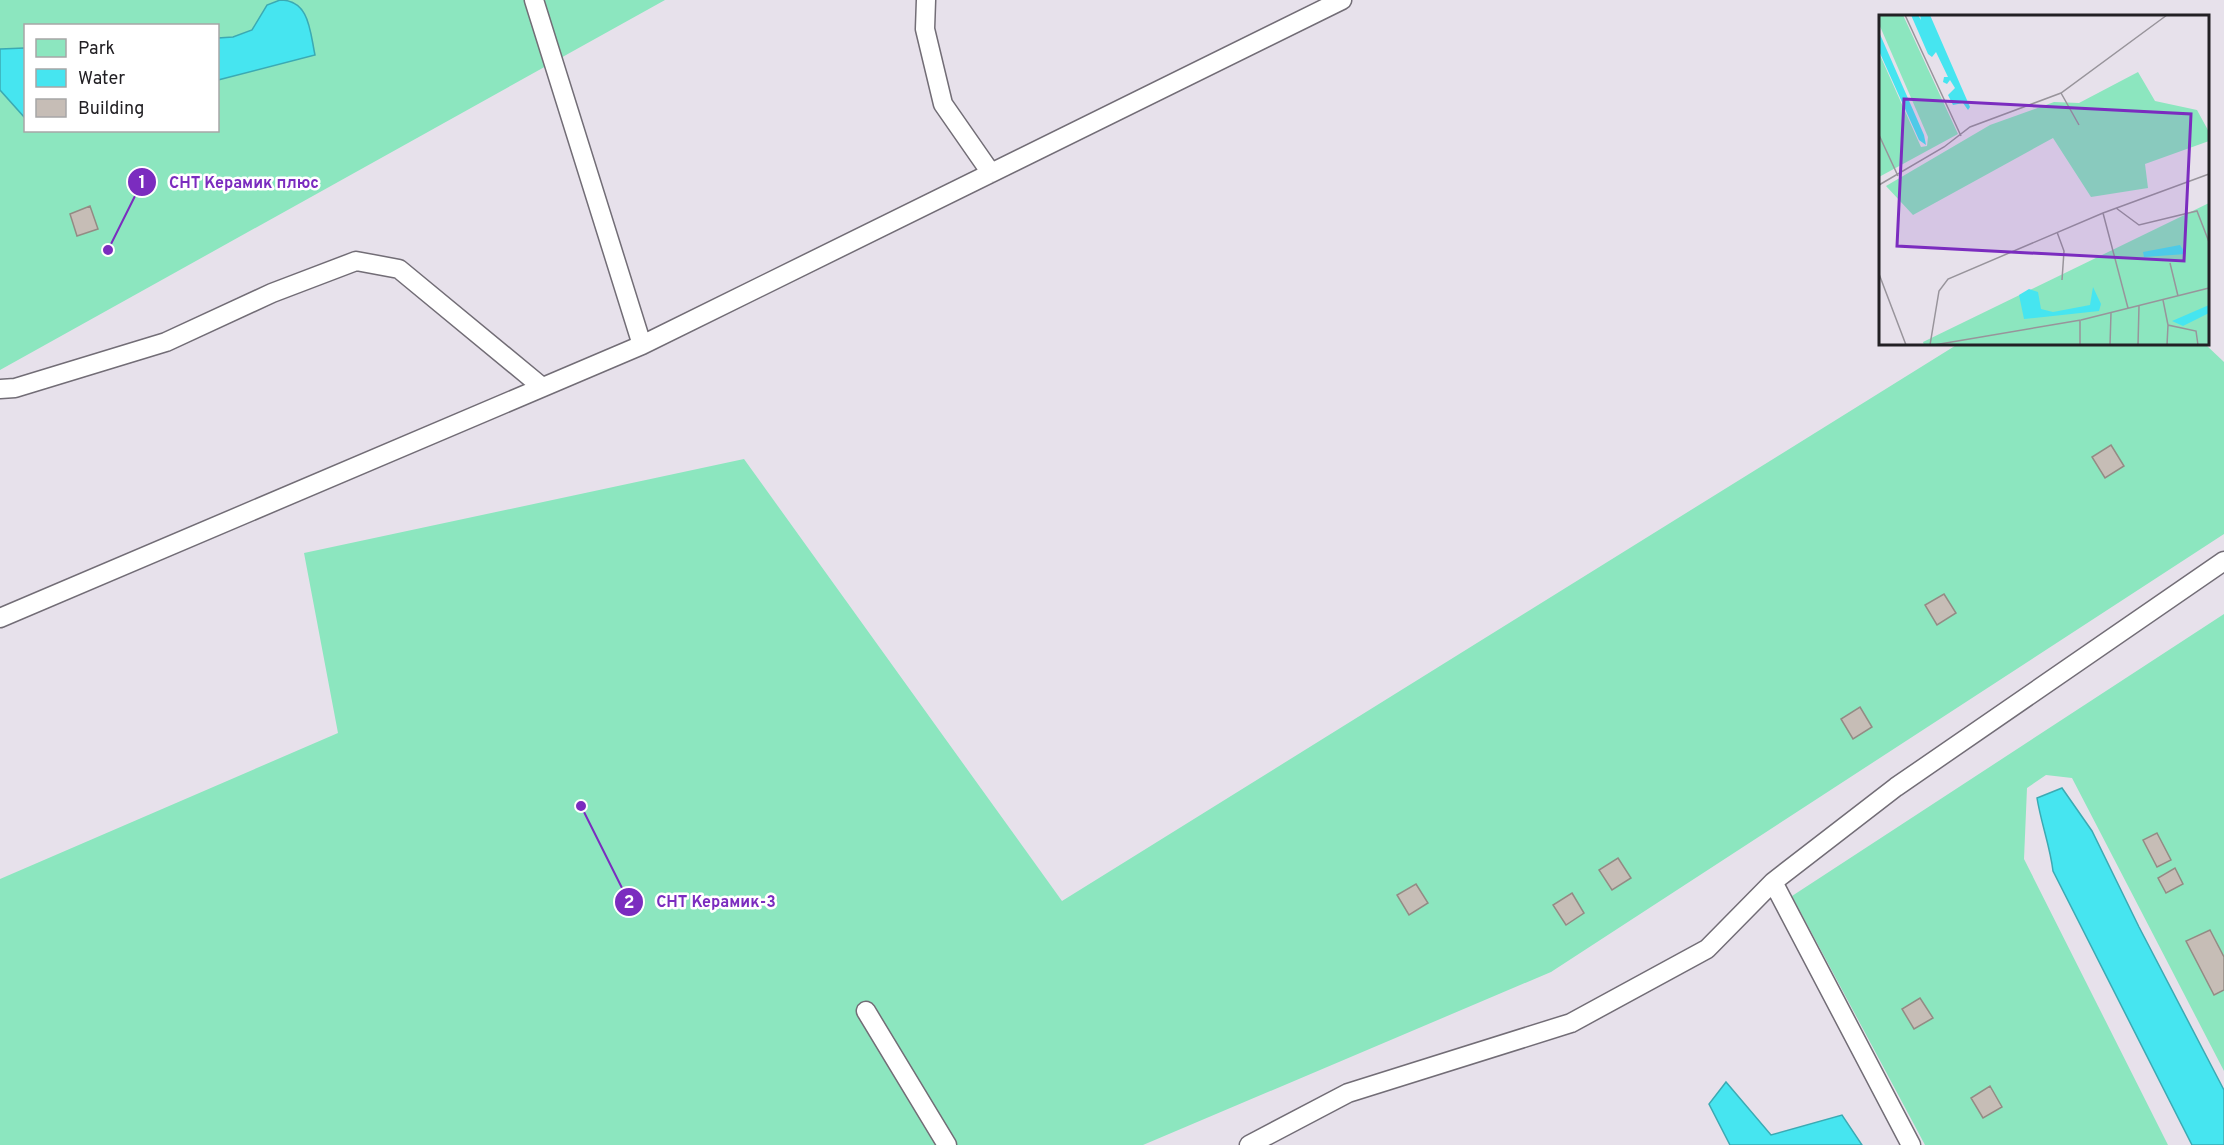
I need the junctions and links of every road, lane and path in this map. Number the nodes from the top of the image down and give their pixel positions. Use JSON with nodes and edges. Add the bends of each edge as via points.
{"nodes":[{"id":1,"x":534,"y":0,"type":"edge"},
{"id":2,"x":926,"y":0,"type":"edge"},
{"id":3,"x":1342,"y":0,"type":"edge"},
{"id":4,"x":991,"y":173,"type":"junction"},
{"id":5,"x":642,"y":345,"type":"junction"},
{"id":6,"x":542,"y":387,"type":"junction"},
{"id":7,"x":0,"y":389,"type":"edge"},
{"id":8,"x":2224,"y":561,"type":"edge"},
{"id":9,"x":0,"y":618,"type":"edge"},
{"id":10,"x":1773,"y":882,"type":"junction"},
{"id":11,"x":866,"y":1011,"type":"dead end"},
{"id":12,"x":947,"y":1145,"type":"edge"},
{"id":13,"x":1249,"y":1145,"type":"edge"},
{"id":14,"x":1911,"y":1145,"type":"edge"}],
"edges":[{"from":1,"to":5,"type":"lane"},
{"from":2,"to":4,"type":"lane","via":[[925,29],[943,104]]},
{"from":3,"to":4,"type":"lane"},
{"from":4,"to":5,"type":"lane"},
{"from":5,"to":6,"type":"lane"},
{"from":6,"to":7,"type":"lane","via":[[399,269],[356,261],[272,293],[166,342],[15,388]]},
{"from":6,"to":9,"type":"lane"},
{"from":8,"to":10,"type":"lane","via":[[1896,787]]},
{"from":10,"to":13,"type":"lane","via":[[1707,949],[1572,1023],[1348,1093]]},
{"from":10,"to":14,"type":"lane"},
{"from":11,"to":12,"type":"lane"}]}
